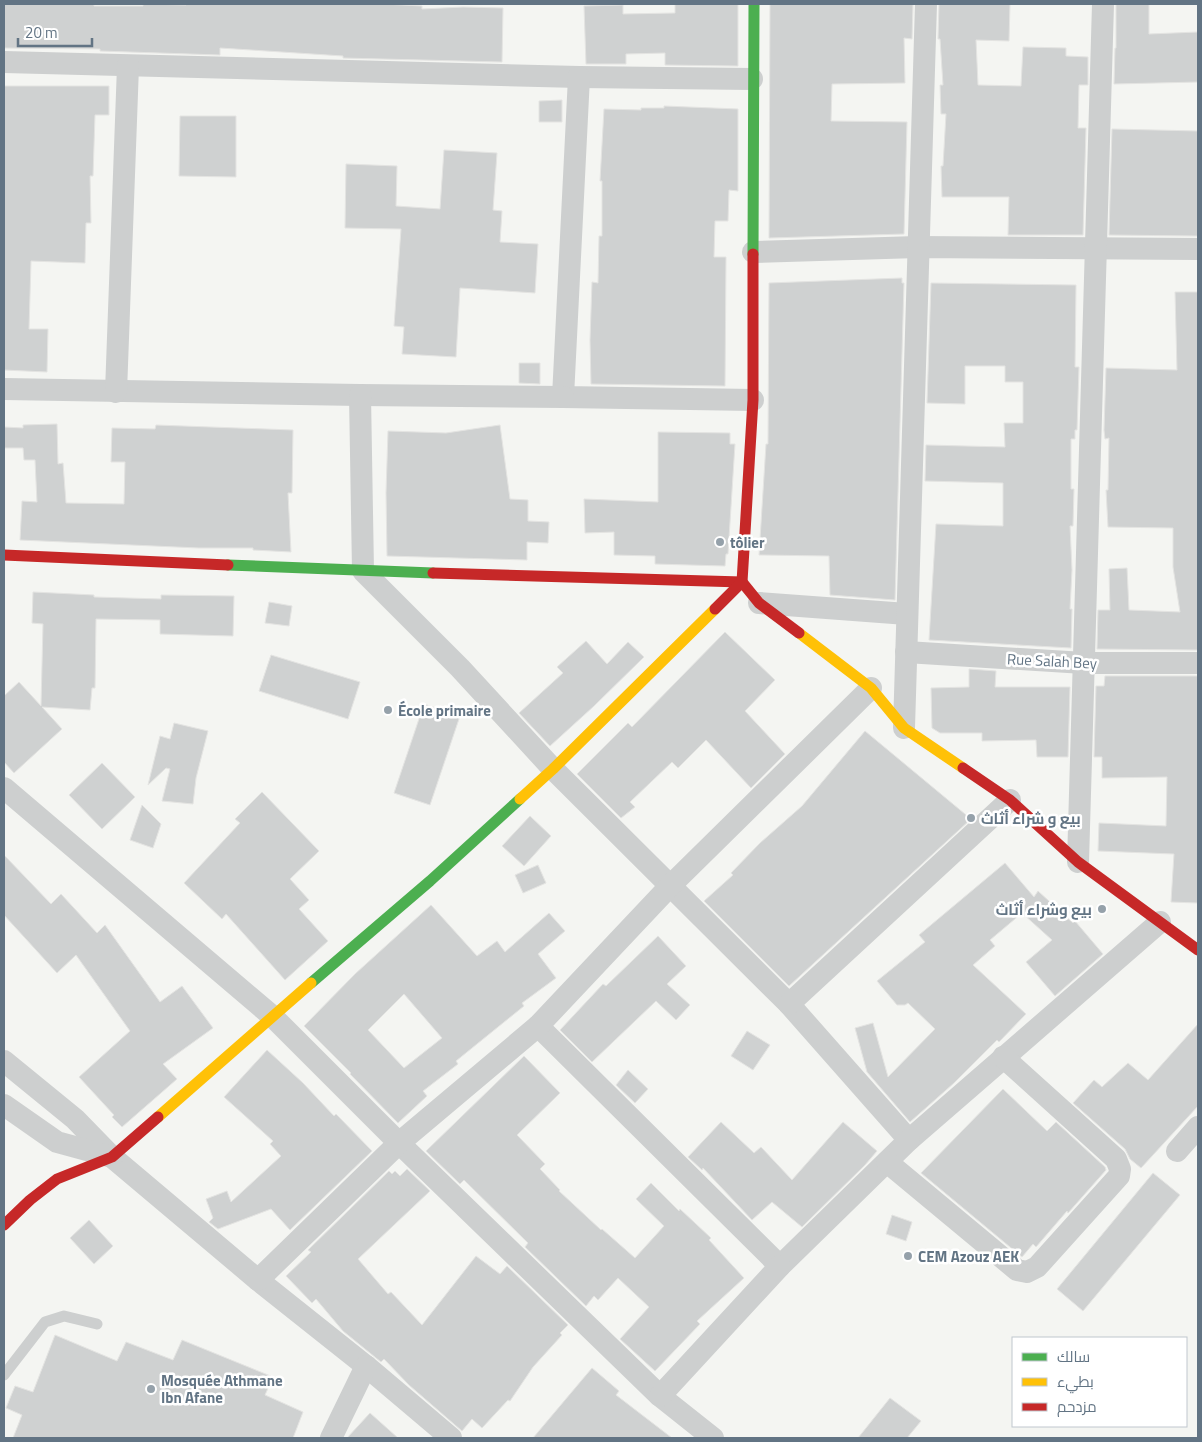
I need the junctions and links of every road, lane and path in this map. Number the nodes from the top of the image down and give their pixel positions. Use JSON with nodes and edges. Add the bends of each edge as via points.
{"nodes":[{"id":1,"x":754,"y":4,"type":"edge"},
{"id":2,"x":926,"y":4,"type":"edge"},
{"id":3,"x":1103,"y":4,"type":"edge"},
{"id":4,"x":4,"y":62,"type":"edge"},
{"id":5,"x":128,"y":66,"type":"junction"},
{"id":6,"x":579,"y":77,"type":"junction"},
{"id":7,"x":752,"y":79,"type":"junction"},
{"id":8,"x":918,"y":248,"type":"junction"},
{"id":9,"x":1096,"y":248,"type":"junction"},
{"id":10,"x":1198,"y":249,"type":"edge"},
{"id":11,"x":754,"y":252,"type":"junction"},
{"id":12,"x":4,"y":389,"type":"edge"},
{"id":13,"x":116,"y":392,"type":"junction"},
{"id":14,"x":360,"y":395,"type":"junction"},
{"id":15,"x":563,"y":396,"type":"junction"},
{"id":16,"x":753,"y":400,"type":"junction"},
{"id":17,"x":4,"y":555,"type":"edge"},
{"id":18,"x":363,"y":571,"type":"junction"},
{"id":19,"x":742,"y":582,"type":"junction"},
{"id":20,"x":759,"y":603,"type":"junction"},
{"id":21,"x":907,"y":614,"type":"junction"},
{"id":22,"x":906,"y":652,"type":"junction"},
{"id":23,"x":1084,"y":663,"type":"junction"},
{"id":24,"x":1198,"y":663,"type":"edge"},
{"id":25,"x":871,"y":688,"type":"junction"},
{"id":26,"x":904,"y":728,"type":"junction"},
{"id":27,"x":553,"y":769,"type":"junction"},
{"id":28,"x":7,"y":796,"type":"edge"},
{"id":29,"x":1010,"y":800,"type":"junction"},
{"id":30,"x":1078,"y":862,"type":"junction"},
{"id":31,"x":670,"y":886,"type":"junction"},
{"id":32,"x":1160,"y":922,"type":"junction"},
{"id":33,"x":1198,"y":950,"type":"edge"},
{"id":34,"x":790,"y":1004,"type":"junction"},
{"id":35,"x":272,"y":1016,"type":"junction"},
{"id":36,"x":538,"y":1026,"type":"junction"},
{"id":37,"x":1003,"y":1057,"type":"junction"},
{"id":38,"x":4,"y":1061,"type":"edge"},
{"id":39,"x":4,"y":1105,"type":"edge"},
{"id":40,"x":1198,"y":1127,"type":"edge"},
{"id":41,"x":909,"y":1140,"type":"junction"},
{"id":42,"x":399,"y":1143,"type":"junction"},
{"id":43,"x":1177,"y":1151,"type":"dead end"},
{"id":44,"x":112,"y":1158,"type":"junction"},
{"id":45,"x":887,"y":1162,"type":"junction"},
{"id":46,"x":4,"y":1225,"type":"edge"},
{"id":47,"x":780,"y":1266,"type":"junction"},
{"id":48,"x":258,"y":1280,"type":"junction"},
{"id":49,"x":97,"y":1324,"type":"dead end"},
{"id":50,"x":366,"y":1366,"type":"junction"},
{"id":51,"x":4,"y":1375,"type":"edge"},
{"id":52,"x":660,"y":1396,"type":"junction"},
{"id":53,"x":331,"y":1438,"type":"edge"},
{"id":54,"x":451,"y":1438,"type":"edge"},
{"id":55,"x":713,"y":1438,"type":"edge"}],
"edges":[{"from":1,"to":7,"type":"street"},
{"from":2,"to":8,"type":"street"},
{"from":3,"to":9,"type":"street"},
{"from":4,"to":5,"type":"street"},
{"from":5,"to":6,"type":"street"},
{"from":5,"to":13,"type":"street"},
{"from":6,"to":7,"type":"street"},
{"from":6,"to":15,"type":"street"},
{"from":7,"to":11,"type":"street"},
{"from":8,"to":9,"type":"street"},
{"from":8,"to":11,"type":"street"},
{"from":8,"to":21,"type":"street"},
{"from":9,"to":10,"type":"street"},
{"from":9,"to":23,"type":"street"},
{"from":11,"to":16,"type":"street"},
{"from":12,"to":13,"type":"street"},
{"from":13,"to":14,"type":"street"},
{"from":14,"to":15,"type":"street"},
{"from":14,"to":18,"type":"street"},
{"from":15,"to":16,"type":"street"},
{"from":16,"to":19,"type":"street"},
{"from":17,"to":18,"type":"street"},
{"from":18,"to":19,"type":"street"},
{"from":18,"to":27,"type":"street","via":[[460,668]]},
{"from":19,"to":20,"type":"street"},
{"from":19,"to":27,"type":"street"},
{"from":20,"to":21,"type":"street"},
{"from":20,"to":25,"type":"street"},
{"from":21,"to":22,"type":"street"},
{"from":22,"to":23,"type":"street","name":"Rue Salah Bey"},
{"from":22,"to":26,"type":"street"},
{"from":23,"to":24,"type":"street","name":"Rue Salah Bey"},
{"from":23,"to":30,"type":"street"},
{"from":25,"to":26,"type":"street"},
{"from":25,"to":31,"type":"street"},
{"from":26,"to":29,"type":"street"},
{"from":27,"to":31,"type":"street"},
{"from":27,"to":35,"type":"street","via":[[430,881]]},
{"from":28,"to":35,"type":"street"},
{"from":29,"to":30,"type":"street"},
{"from":29,"to":34,"type":"street"},
{"from":30,"to":32,"type":"street"},
{"from":31,"to":34,"type":"street"},
{"from":31,"to":36,"type":"street"},
{"from":32,"to":33,"type":"street"},
{"from":32,"to":37,"type":"street"},
{"from":34,"to":41,"type":"street"},
{"from":35,"to":42,"type":"street"},
{"from":35,"to":44,"type":"street"},
{"from":36,"to":42,"type":"street"},
{"from":36,"to":47,"type":"street"},
{"from":37,"to":41,"type":"street"},
{"from":37,"to":45,"type":"street","via":[[1116,1159],[1120,1169],[1119,1176],[1037,1267],[1026,1272],[1017,1270]]},
{"from":38,"to":44,"type":"street","via":[[75,1119]]},
{"from":39,"to":44,"type":"street","via":[[57,1142]]},
{"from":40,"to":43,"type":"street"},
{"from":41,"to":45,"type":"street"},
{"from":42,"to":48,"type":"street"},
{"from":42,"to":52,"type":"street"},
{"from":44,"to":46,"type":"street","via":[[57,1179]]},
{"from":44,"to":48,"type":"street"},
{"from":45,"to":47,"type":"street"},
{"from":47,"to":52,"type":"street"},
{"from":48,"to":50,"type":"street"},
{"from":49,"to":51,"type":"lane","via":[[64,1316],[45,1322]]},
{"from":50,"to":53,"type":"street"},
{"from":50,"to":54,"type":"street"},
{"from":52,"to":55,"type":"street"}]}
